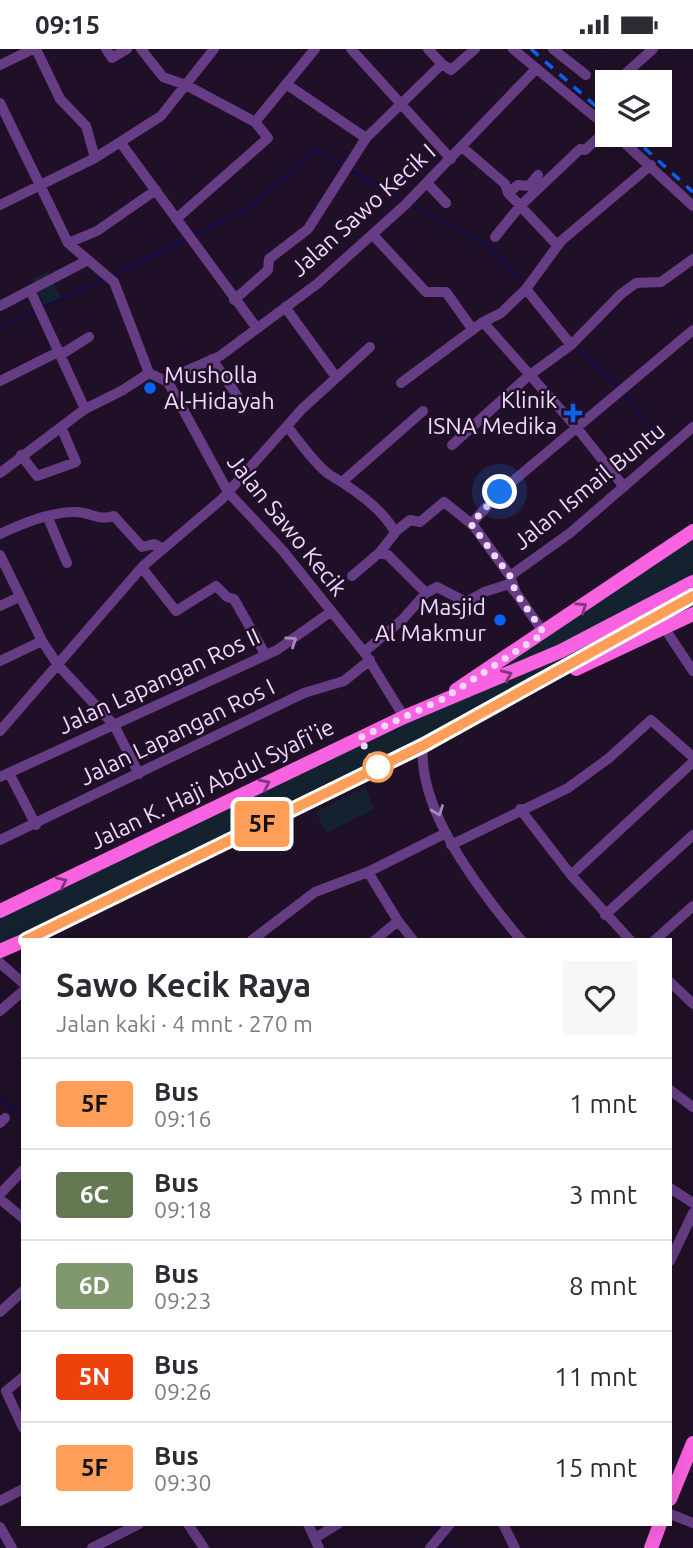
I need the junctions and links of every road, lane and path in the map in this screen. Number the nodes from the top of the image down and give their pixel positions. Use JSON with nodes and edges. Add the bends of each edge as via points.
{"nodes":[{"id":1,"x":35,"y":49,"type":"edge"},
{"id":2,"x":128,"y":49,"type":"edge"},
{"id":3,"x":141,"y":49,"type":"edge"},
{"id":4,"x":214,"y":49,"type":"edge"},
{"id":5,"x":316,"y":49,"type":"edge"},
{"id":6,"x":351,"y":49,"type":"edge"},
{"id":7,"x":428,"y":49,"type":"edge"},
{"id":8,"x":475,"y":49,"type":"edge"},
{"id":9,"x":513,"y":49,"type":"edge"},
{"id":10,"x":553,"y":49,"type":"edge"},
{"id":11,"x":653,"y":49,"type":"edge"},
{"id":12,"x":19,"y":52,"type":"edge"},
{"id":13,"x":109,"y":53,"type":"edge"},
{"id":14,"x":442,"y":64,"type":"junction"},
{"id":15,"x":0,"y":65,"type":"edge"},
{"id":16,"x":535,"y":70,"type":"dead end"},
{"id":17,"x":629,"y":70,"type":"edge"},
{"id":18,"x":586,"y":75,"type":"dead end"},
{"id":19,"x":186,"y":85,"type":"junction"},
{"id":20,"x":286,"y":85,"type":"junction"},
{"id":21,"x":402,"y":102,"type":"junction"},
{"id":22,"x":0,"y":103,"type":"edge"},
{"id":23,"x":595,"y":118,"type":"edge"},
{"id":24,"x":254,"y":122,"type":"junction"},
{"id":25,"x":366,"y":138,"type":"junction"},
{"id":26,"x":595,"y":140,"type":"edge"},
{"id":27,"x":120,"y":142,"type":"junction"},
{"id":28,"x":462,"y":147,"type":"junction"},
{"id":29,"x":630,"y":147,"type":"edge"},
{"id":30,"x":94,"y":158,"type":"junction"},
{"id":31,"x":451,"y":159,"type":"junction"},
{"id":32,"x":650,"y":165,"type":"junction"},
{"id":33,"x":538,"y":176,"type":"dead end"},
{"id":34,"x":427,"y":183,"type":"junction"},
{"id":35,"x":38,"y":184,"type":"junction"},
{"id":36,"x":156,"y":190,"type":"junction"},
{"id":37,"x":508,"y":193,"type":"junction"},
{"id":38,"x":446,"y":203,"type":"dead end"},
{"id":39,"x":0,"y":205,"type":"edge"},
{"id":40,"x":520,"y":206,"type":"junction"},
{"id":41,"x":693,"y":206,"type":"edge"},
{"id":42,"x":176,"y":219,"type":"junction"},
{"id":43,"x":373,"y":235,"type":"junction"},
{"id":44,"x":495,"y":237,"type":"dead end"},
{"id":45,"x":68,"y":243,"type":"junction"},
{"id":46,"x":557,"y":245,"type":"junction"},
{"id":47,"x":693,"y":259,"type":"edge"},
{"id":48,"x":88,"y":260,"type":"junction"},
{"id":49,"x":403,"y":267,"type":"junction"},
{"id":50,"x":392,"y":275,"type":"dead end"},
{"id":51,"x":528,"y":286,"type":"junction"},
{"id":52,"x":32,"y":292,"type":"junction"},
{"id":53,"x":234,"y":300,"type":"junction"},
{"id":54,"x":0,"y":306,"type":"edge"},
{"id":55,"x":285,"y":307,"type":"junction"},
{"id":56,"x":483,"y":322,"type":"junction"},
{"id":57,"x":256,"y":327,"type":"junction"},
{"id":58,"x":473,"y":330,"type":"junction"},
{"id":59,"x":693,"y":330,"type":"edge"},
{"id":60,"x":89,"y":337,"type":"dead end"},
{"id":61,"x":573,"y":343,"type":"junction"},
{"id":62,"x":370,"y":347,"type":"dead end"},
{"id":63,"x":61,"y":352,"type":"junction"},
{"id":64,"x":212,"y":359,"type":"junction"},
{"id":65,"x":149,"y":373,"type":"junction"},
{"id":66,"x":530,"y":375,"type":"junction"},
{"id":67,"x":336,"y":377,"type":"junction"},
{"id":68,"x":165,"y":380,"type":"junction"},
{"id":69,"x":0,"y":381,"type":"edge"},
{"id":70,"x":401,"y":383,"type":"dead end"},
{"id":71,"x":238,"y":397,"type":"dead end"},
{"id":72,"x":85,"y":409,"type":"junction"},
{"id":73,"x":423,"y":411,"type":"dead end"},
{"id":74,"x":287,"y":426,"type":"junction"},
{"id":75,"x":693,"y":427,"type":"edge"},
{"id":76,"x":577,"y":428,"type":"junction"},
{"id":77,"x":62,"y":429,"type":"junction"},
{"id":78,"x":452,"y":445,"type":"dead end"},
{"id":79,"x":21,"y":455,"type":"junction"},
{"id":80,"x":0,"y":473,"type":"edge"},
{"id":81,"x":342,"y":482,"type":"junction"},
{"id":82,"x":624,"y":487,"type":"junction"},
{"id":83,"x":228,"y":492,"type":"junction"},
{"id":84,"x":48,"y":518,"type":"junction"},
{"id":85,"x":471,"y":524,"type":"junction"},
{"id":86,"x":693,"y":531,"type":"edge"},
{"id":87,"x":395,"y":532,"type":"junction"},
{"id":88,"x":0,"y":534,"type":"edge"},
{"id":89,"x":162,"y":548,"type":"junction"},
{"id":90,"x":379,"y":553,"type":"junction"},
{"id":91,"x":0,"y":555,"type":"edge"},
{"id":92,"x":67,"y":563,"type":"dead end"},
{"id":93,"x":142,"y":568,"type":"junction"},
{"id":94,"x":352,"y":576,"type":"dead end"},
{"id":95,"x":510,"y":576,"type":"junction"},
{"id":96,"x":693,"y":582,"type":"edge"},
{"id":97,"x":426,"y":593,"type":"junction"},
{"id":98,"x":516,"y":593,"type":"junction"},
{"id":99,"x":693,"y":596,"type":"edge"},
{"id":100,"x":19,"y":597,"type":"junction"},
{"id":101,"x":0,"y":606,"type":"edge"},
{"id":102,"x":329,"y":613,"type":"junction"},
{"id":103,"x":693,"y":614,"type":"edge"},
{"id":104,"x":665,"y":629,"type":"junction"},
{"id":105,"x":544,"y":633,"type":"junction"},
{"id":106,"x":599,"y":639,"type":"junction"},
{"id":107,"x":42,"y":641,"type":"junction"},
{"id":108,"x":265,"y":654,"type":"junction"},
{"id":109,"x":367,"y":656,"type":"junction"},
{"id":110,"x":0,"y":661,"type":"edge"},
{"id":111,"x":58,"y":665,"type":"junction"},
{"id":112,"x":693,"y":671,"type":"edge"},
{"id":113,"x":545,"y":680,"type":"junction"},
{"id":114,"x":443,"y":699,"type":"junction"},
{"id":115,"x":404,"y":717,"type":"junction"},
{"id":116,"x":114,"y":725,"type":"junction"},
{"id":117,"x":0,"y":731,"type":"edge"},
{"id":118,"x":424,"y":745,"type":"junction"},
{"id":119,"x":693,"y":760,"type":"edge"},
{"id":120,"x":139,"y":774,"type":"junction"},
{"id":121,"x":4,"y":775,"type":"edge"},
{"id":122,"x":520,"y":809,"type":"junction"},
{"id":123,"x":36,"y":825,"type":"junction"},
{"id":124,"x":693,"y":835,"type":"edge"},
{"id":125,"x":449,"y":839,"type":"junction"},
{"id":126,"x":0,"y":840,"type":"edge"},
{"id":127,"x":368,"y":872,"type":"junction"},
{"id":128,"x":571,"y":875,"type":"junction"},
{"id":129,"x":0,"y":911,"type":"edge"},
{"id":130,"x":691,"y":912,"type":"edge"},
{"id":131,"x":606,"y":915,"type":"junction"},
{"id":132,"x":398,"y":921,"type":"junction"},
{"id":133,"x":30,"y":938,"type":"edge"},
{"id":134,"x":255,"y":938,"type":"edge"},
{"id":135,"x":377,"y":938,"type":"edge"},
{"id":136,"x":411,"y":938,"type":"edge"},
{"id":137,"x":519,"y":938,"type":"edge"},
{"id":138,"x":628,"y":938,"type":"edge"},
{"id":139,"x":658,"y":938,"type":"edge"},
{"id":140,"x":21,"y":942,"type":"edge"},
{"id":141,"x":0,"y":951,"type":"edge"},
{"id":142,"x":0,"y":963,"type":"edge"},
{"id":143,"x":21,"y":981,"type":"edge"},
{"id":144,"x":672,"y":984,"type":"edge"},
{"id":145,"x":21,"y":993,"type":"edge"},
{"id":146,"x":693,"y":1004,"type":"edge"},
{"id":147,"x":0,"y":1011,"type":"edge"},
{"id":148,"x":672,"y":1091,"type":"edge"},
{"id":149,"x":693,"y":1107,"type":"edge"},
{"id":150,"x":21,"y":1172,"type":"edge"},
{"id":151,"x":672,"y":1189,"type":"edge"},
{"id":152,"x":0,"y":1196,"type":"edge"},
{"id":153,"x":693,"y":1203,"type":"edge"},
{"id":154,"x":693,"y":1213,"type":"edge"},
{"id":155,"x":21,"y":1216,"type":"edge"},
{"id":156,"x":673,"y":1244,"type":"edge"},
{"id":157,"x":21,"y":1293,"type":"edge"},
{"id":158,"x":0,"y":1312,"type":"edge"},
{"id":159,"x":21,"y":1379,"type":"edge"},
{"id":160,"x":21,"y":1424,"type":"edge"},
{"id":161,"x":693,"y":1443,"type":"edge"},
{"id":162,"x":21,"y":1490,"type":"edge"},
{"id":163,"x":672,"y":1490,"type":"edge"},
{"id":164,"x":0,"y":1501,"type":"edge"},
{"id":165,"x":672,"y":1515,"type":"edge"},
{"id":166,"x":693,"y":1523,"type":"edge"},
{"id":167,"x":136,"y":1526,"type":"edge"},
{"id":168,"x":189,"y":1526,"type":"edge"},
{"id":169,"x":309,"y":1526,"type":"edge"},
{"id":170,"x":336,"y":1526,"type":"edge"},
{"id":171,"x":504,"y":1526,"type":"edge"},
{"id":172,"x":659,"y":1526,"type":"edge"},
{"id":173,"x":0,"y":1527,"type":"edge"},
{"id":174,"x":445,"y":1529,"type":"edge"},
{"id":175,"x":317,"y":1543,"type":"edge"},
{"id":176,"x":108,"y":1545,"type":"edge"},
{"id":177,"x":12,"y":1548,"type":"edge"},
{"id":178,"x":92,"y":1548,"type":"edge"},
{"id":179,"x":204,"y":1548,"type":"edge"},
{"id":180,"x":430,"y":1548,"type":"edge"},
{"id":181,"x":515,"y":1548,"type":"edge"},
{"id":182,"x":651,"y":1548,"type":"edge"}],
"edges":[{"from":1,"to":12,"type":"street"},
{"from":1,"to":30,"type":"street","via":[[60,99],[86,126]]},
{"from":2,"to":13,"type":"street"},
{"from":3,"to":19,"type":"street","via":[[163,77]]},
{"from":4,"to":19,"type":"street"},
{"from":5,"to":20,"type":"street"},
{"from":6,"to":21,"type":"street"},
{"from":7,"to":14,"type":"street"},
{"from":8,"to":14,"type":"street","via":[[452,70]]},
{"from":9,"to":23,"type":"street"},
{"from":10,"to":18,"type":"street"},
{"from":11,"to":17,"type":"street"},
{"from":12,"to":15,"type":"street"},
{"from":14,"to":21,"type":"street"},
{"from":16,"to":28,"type":"street","name":"Jalan Sawo Kecik I"},
{"from":19,"to":24,"type":"street"},
{"from":19,"to":27,"type":"street","via":[[161,116]]},
{"from":20,"to":24,"type":"street"},
{"from":20,"to":25,"type":"street"},
{"from":21,"to":25,"type":"street"},
{"from":21,"to":31,"type":"street"},
{"from":22,"to":35,"type":"street"},
{"from":24,"to":42,"type":"street","via":[[268,140]]},
{"from":25,"to":53,"type":"street","via":[[308,229],[269,259],[268,270]]},
{"from":26,"to":40,"type":"street"},
{"from":27,"to":30,"type":"street"},
{"from":27,"to":36,"type":"street"},
{"from":28,"to":31,"type":"street","name":"Jalan Sawo Kecik I"},
{"from":28,"to":37,"type":"street","via":[[505,184]]},
{"from":29,"to":32,"type":"street"},
{"from":30,"to":35,"type":"street"},
{"from":31,"to":34,"type":"street","name":"Jalan Sawo Kecik I"},
{"from":32,"to":41,"type":"street"},
{"from":32,"to":46,"type":"street"},
{"from":33,"to":37,"type":"street","via":[[529,186],[518,185]]},
{"from":34,"to":38,"type":"street"},
{"from":34,"to":43,"type":"street","name":"Jalan Sawo Kecik I"},
{"from":35,"to":39,"type":"street"},
{"from":35,"to":45,"type":"street"},
{"from":36,"to":42,"type":"street"},
{"from":36,"to":45,"type":"street","via":[[97,231]]},
{"from":37,"to":40,"type":"street"},
{"from":40,"to":44,"type":"street"},
{"from":40,"to":46,"type":"street"},
{"from":42,"to":53,"type":"street"},
{"from":43,"to":49,"type":"street"},
{"from":43,"to":55,"type":"street","name":"Jalan Sawo Kecik I"},
{"from":45,"to":48,"type":"street"},
{"from":46,"to":51,"type":"street"},
{"from":47,"to":61,"type":"street","via":[[661,282],[635,283]]},
{"from":48,"to":52,"type":"street"},
{"from":48,"to":65,"type":"street","via":[[114,282]]},
{"from":49,"to":50,"type":"street"},
{"from":49,"to":58,"type":"street","via":[[427,293],[446,292]]},
{"from":51,"to":56,"type":"street","via":[[500,314]]},
{"from":51,"to":61,"type":"street"},
{"from":52,"to":54,"type":"street"},
{"from":52,"to":63,"type":"street"},
{"from":53,"to":57,"type":"street"},
{"from":55,"to":57,"type":"street","name":"Jalan Sawo Kecik I"},
{"from":55,"to":67,"type":"street"},
{"from":56,"to":58,"type":"street"},
{"from":56,"to":66,"type":"street"},
{"from":57,"to":64,"type":"street","name":"Jalan Sawo Kecik I"},
{"from":58,"to":70,"type":"street"},
{"from":59,"to":76,"type":"street","name":"Jalan Ismail Buntu"},
{"from":60,"to":63,"type":"street"},
{"from":61,"to":66,"type":"street"},
{"from":62,"to":67,"type":"street"},
{"from":63,"to":69,"type":"street"},
{"from":63,"to":72,"type":"street"},
{"from":64,"to":68,"type":"street","name":"Jalan Sawo Kecik I"},
{"from":64,"to":71,"type":"street"},
{"from":65,"to":68,"type":"street"},
{"from":65,"to":72,"type":"street"},
{"from":66,"to":76,"type":"street"},
{"from":66,"to":78,"type":"street"},
{"from":67,"to":74,"type":"street"},
{"from":68,"to":83,"type":"street","name":"Jalan Sawo Kecik"},
{"from":72,"to":77,"type":"street"},
{"from":73,"to":81,"type":"street"},
{"from":74,"to":81,"type":"street","via":[[330,475]]},
{"from":74,"to":83,"type":"street"},
{"from":75,"to":82,"type":"street","name":"Jalan Ismail Buntu"},
{"from":76,"to":82,"type":"street"},
{"from":76,"to":85,"type":"street","name":"Jalan Ismail Buntu","via":[[500,492]]},
{"from":77,"to":79,"type":"street"},
{"from":77,"to":79,"type":"street","via":[[76,462],[37,476]]},
{"from":79,"to":80,"type":"street"},
{"from":81,"to":87,"type":"street","via":[[377,509]]},
{"from":82,"to":95,"type":"street","name":"Jalan Ismail Buntu"},
{"from":83,"to":89,"type":"street"},
{"from":83,"to":102,"type":"street","name":"Jalan Sawo Kecik","via":[[283,551]]},
{"from":84,"to":88,"type":"street"},
{"from":84,"to":89,"type":"street","via":[[75,512],[105,520],[114,516],[142,547],[154,544]]},
{"from":84,"to":92,"type":"street"},
{"from":85,"to":87,"type":"street","via":[[444,502],[420,522],[410,520]]},
{"from":85,"to":95,"type":"street","name":"Jalan Ismail Buntu"},
{"from":105,"to":86,"type":"main road","name":"Jalan K. Haji Abdul Syafi'ie","one_way":true},
{"from":87,"to":90,"type":"street"},
{"from":89,"to":93,"type":"street"},
{"from":90,"to":94,"type":"street"},
{"from":90,"to":97,"type":"street","via":[[388,555]]},
{"from":91,"to":100,"type":"street"},
{"from":93,"to":108,"type":"street","via":[[176,611],[216,586],[234,599]]},
{"from":93,"to":111,"type":"street"},
{"from":95,"to":98,"type":"street","name":"Jalan Ismail Buntu"},
{"from":96,"to":106,"type":"main road","name":"Jalan K. Haji Abdul Syafi'ie"},
{"from":97,"to":98,"type":"street","via":[[438,587],[466,602],[509,584]]},
{"from":97,"to":109,"type":"street","name":"Jalan Lapangan Ros I"},
{"from":98,"to":105,"type":"street","name":"Jalan Ismail Buntu"},
{"from":99,"to":106,"type":"main road","name":"Jalan K. Haji Abdul Syafi'ie"},
{"from":100,"to":101,"type":"street"},
{"from":100,"to":107,"type":"street"},
{"from":108,"to":102,"type":"street","name":"Jalan Lapangan Ros II","one_way":true,"via":[[288,644]]},
{"from":102,"to":109,"type":"street","name":"Jalan Sawo Kecik"},
{"from":103,"to":104,"type":"main road","name":"Jalan K. Haji Abdul Syafi'ie"},
{"from":104,"to":112,"type":"street"},
{"from":104,"to":113,"type":"main road","name":"Jalan K. Haji Abdul Syafi'ie"},
{"from":105,"to":114,"type":"main road","name":"Jalan K. Haji Abdul Syafi'ie"},
{"from":106,"to":113,"type":"main road","name":"Jalan K. Haji Abdul Syafi'ie"},
{"from":114,"to":106,"type":"main road","name":"Jalan K. Haji Abdul Syafi'ie","one_way":true},
{"from":107,"to":110,"type":"street"},
{"from":107,"to":111,"type":"street"},
{"from":108,"to":116,"type":"street","name":"Jalan Lapangan Ros II"},
{"from":109,"to":115,"type":"street","name":"Jalan Sawo Kecik"},
{"from":109,"to":120,"type":"street","name":"Jalan Lapangan Ros I","via":[[344,681],[304,693]]},
{"from":111,"to":116,"type":"street"},
{"from":111,"to":117,"type":"street"},
{"from":113,"to":118,"type":"main road","name":"Jalan K. Haji Abdul Syafi'ie"},
{"from":114,"to":115,"type":"main road","name":"Jalan K. Haji Abdul Syafi'ie"},
{"from":129,"to":115,"type":"main road","name":"Jalan K. Haji Abdul Syafi'ie","one_way":true},
{"from":116,"to":120,"type":"street"},
{"from":116,"to":121,"type":"street","name":"Jalan Lapangan Ros II"},
{"from":118,"to":125,"type":"street","one_way":true,"via":[[428,784]]},
{"from":118,"to":133,"type":"main road","name":"Jalan K. Haji Abdul Syafi'ie"},
{"from":119,"to":122,"type":"street","via":[[651,720],[568,788]]},
{"from":119,"to":128,"type":"street"},
{"from":120,"to":123,"type":"street","name":"Jalan Lapangan Ros I"},
{"from":121,"to":123,"type":"street"},
{"from":122,"to":125,"type":"street"},
{"from":122,"to":128,"type":"street"},
{"from":123,"to":126,"type":"street","name":"Jalan Lapangan Ros I"},
{"from":124,"to":131,"type":"street"},
{"from":125,"to":127,"type":"street"},
{"from":125,"to":137,"type":"street"},
{"from":127,"to":132,"type":"street"},
{"from":127,"to":134,"type":"street","via":[[315,892]]},
{"from":128,"to":131,"type":"street"},
{"from":130,"to":139,"type":"street"},
{"from":131,"to":138,"type":"street"},
{"from":132,"to":135,"type":"street"},
{"from":132,"to":136,"type":"street"},
{"from":140,"to":141,"type":"main road","name":"Jalan K. Haji Abdul Syafi'ie"},
{"from":142,"to":143,"type":"street"},
{"from":144,"to":146,"type":"street"},
{"from":145,"to":147,"type":"street"},
{"from":148,"to":149,"type":"street"},
{"from":150,"to":152,"type":"street"},
{"from":151,"to":153,"type":"street"},
{"from":152,"to":155,"type":"street"},
{"from":154,"to":156,"type":"street"},
{"from":157,"to":158,"type":"street"},
{"from":159,"to":160,"type":"street","via":[[6,1395]]},
{"from":161,"to":163,"type":"main road"},
{"from":162,"to":164,"type":"street"},
{"from":165,"to":166,"type":"street"},
{"from":167,"to":176,"type":"street"},
{"from":168,"to":179,"type":"street"},
{"from":169,"to":175,"type":"street"},
{"from":170,"to":175,"type":"street"},
{"from":171,"to":181,"type":"street"},
{"from":172,"to":182,"type":"main road"},
{"from":173,"to":177,"type":"street"},
{"from":174,"to":180,"type":"street"},
{"from":176,"to":178,"type":"street"}]}
